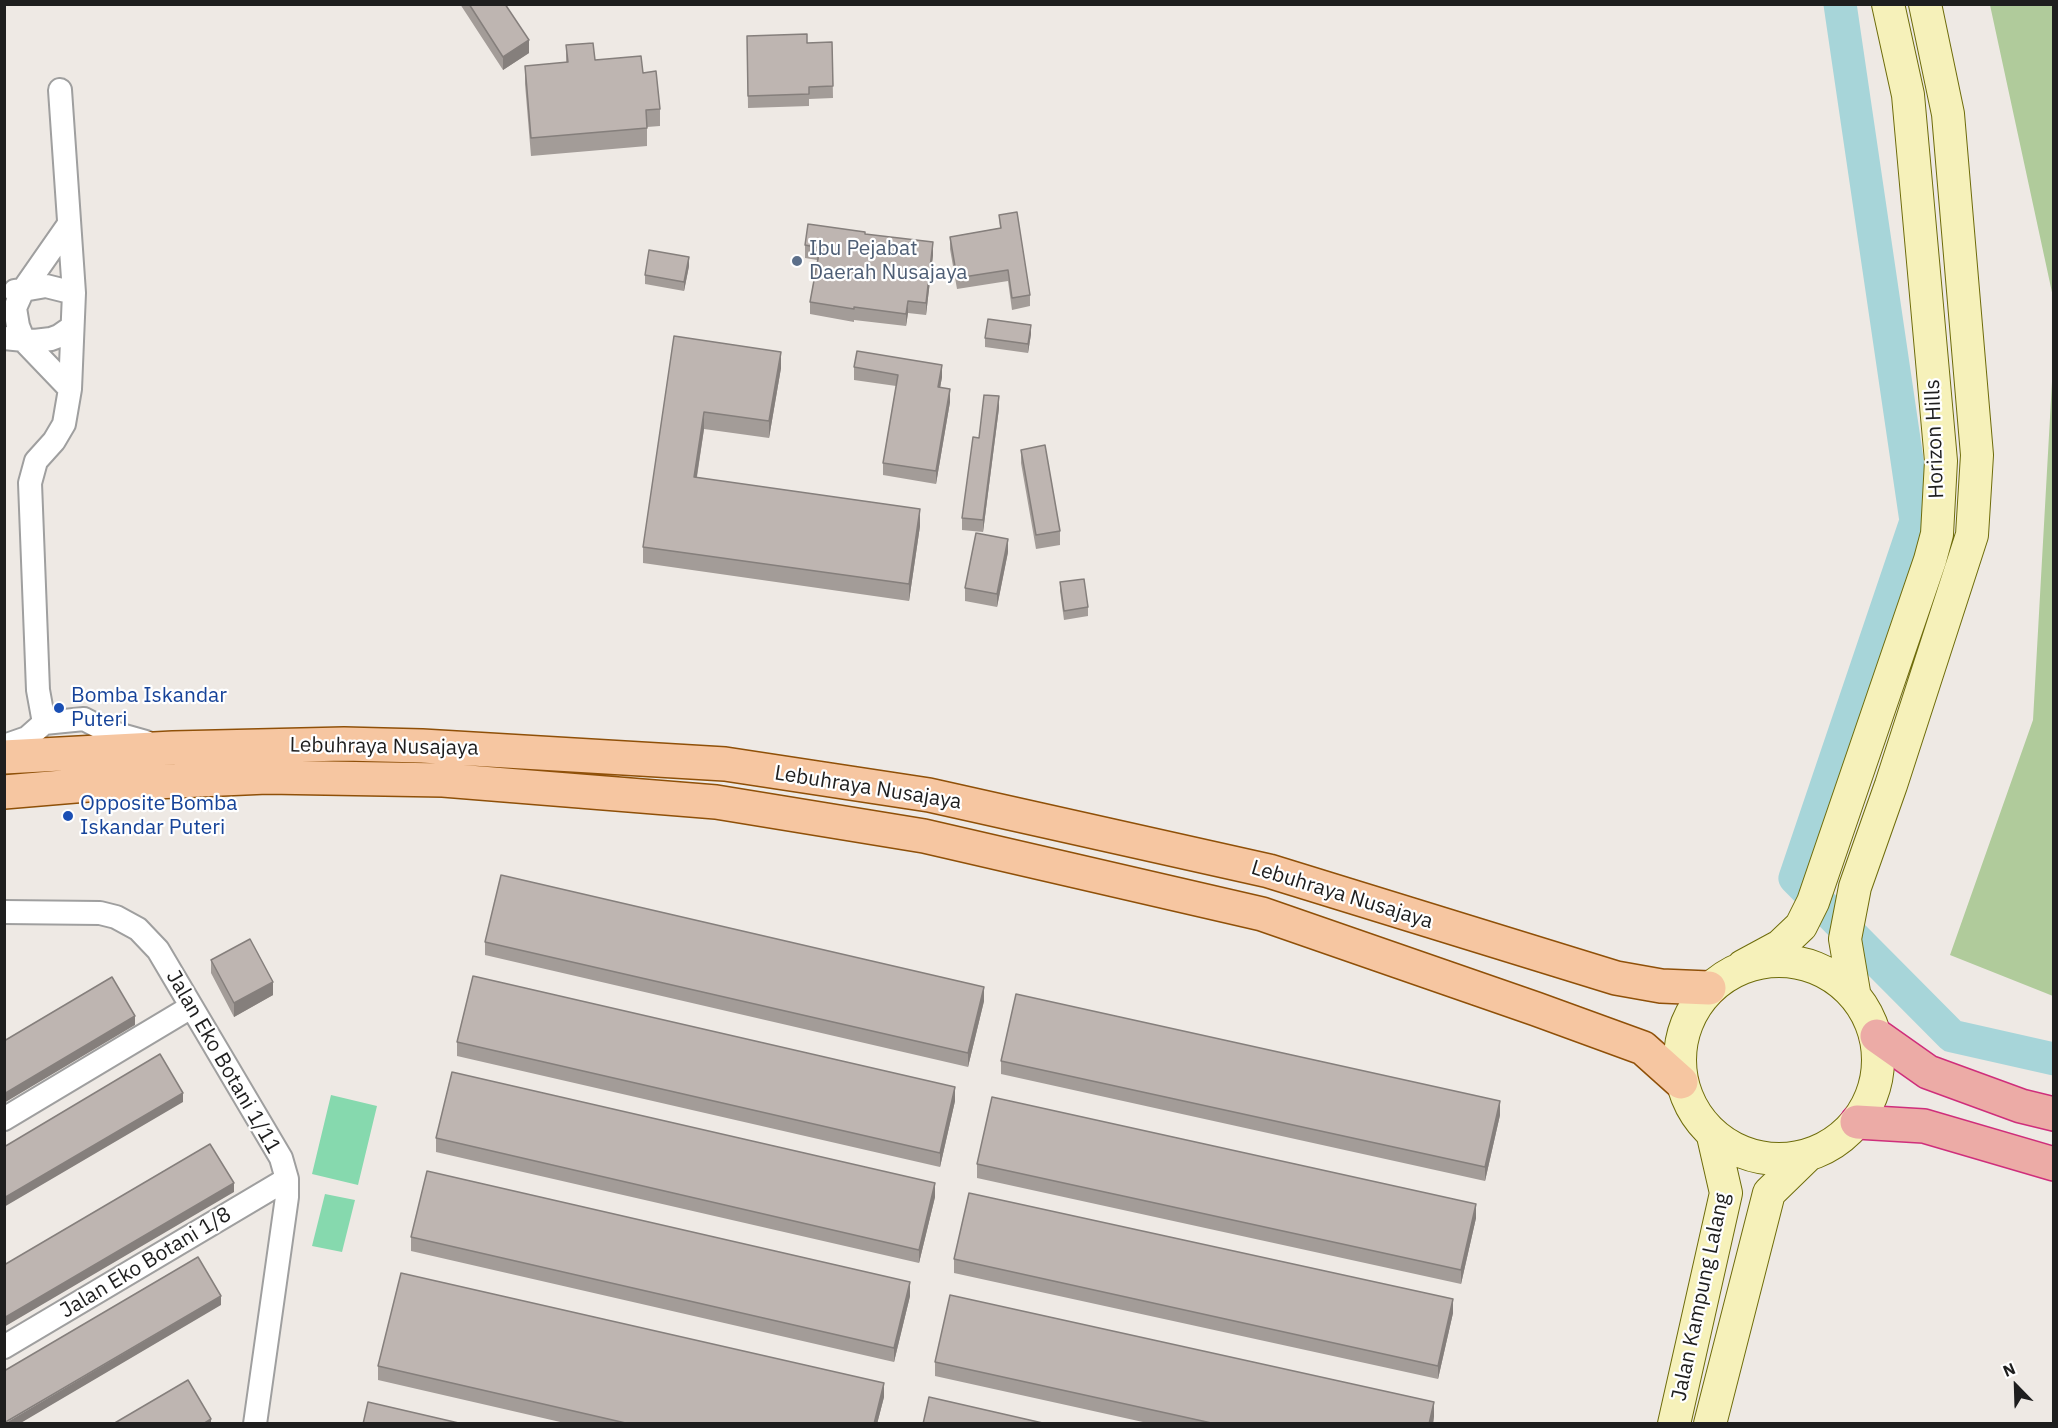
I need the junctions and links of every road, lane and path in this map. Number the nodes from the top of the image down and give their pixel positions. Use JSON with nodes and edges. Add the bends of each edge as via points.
{"nodes":[{"id":1,"x":1888,"y":4,"type":"edge"},
{"id":2,"x":1925,"y":4,"type":"edge"},
{"id":3,"x":60,"y":90,"type":"dead end"},
{"id":4,"x":69,"y":224,"type":"junction"},
{"id":5,"x":14,"y":292,"type":"edge"},
{"id":6,"x":74,"y":293,"type":"junction"},
{"id":7,"x":72,"y":327,"type":"junction"},
{"id":8,"x":14,"y":339,"type":"edge"},
{"id":9,"x":70,"y":389,"type":"junction"},
{"id":10,"x":44,"y":723,"type":"junction"},
{"id":11,"x":4,"y":746,"type":"edge"},
{"id":12,"x":173,"y":748,"type":"junction"},
{"id":13,"x":4,"y":757,"type":"edge"},
{"id":14,"x":4,"y":792,"type":"edge"},
{"id":15,"x":4,"y":912,"type":"edge"},
{"id":16,"x":1743,"y":966,"type":"junction"},
{"id":17,"x":1709,"y":988,"type":"junction"},
{"id":18,"x":1854,"y":992,"type":"junction"},
{"id":19,"x":190,"y":1007,"type":"junction"},
{"id":20,"x":1877,"y":1036,"type":"junction"},
{"id":21,"x":1681,"y":1082,"type":"junction"},
{"id":22,"x":2054,"y":1114,"type":"edge"},
{"id":23,"x":4,"y":1119,"type":"edge"},
{"id":24,"x":1857,"y":1122,"type":"junction"},
{"id":25,"x":1713,"y":1136,"type":"junction"},
{"id":26,"x":1808,"y":1155,"type":"junction"},
{"id":27,"x":2054,"y":1164,"type":"edge"},
{"id":28,"x":286,"y":1179,"type":"junction"},
{"id":29,"x":4,"y":1347,"type":"edge"},
{"id":30,"x":255,"y":1424,"type":"edge"},
{"id":31,"x":1674,"y":1424,"type":"edge"},
{"id":32,"x":1710,"y":1424,"type":"edge"}],
"edges":[{"from":1,"to":16,"type":"main road","name":"Horizon Hills","via":[[1908,95],[1941,461],[1937,534],[1813,902],[1801,926],[1780,946]]},
{"from":2,"to":18,"type":"main road","name":"Horizon Hills","via":[[1948,114],[1977,455],[1972,535],[1855,887],[1845,939]]},
{"from":3,"to":4,"type":"street"},
{"from":4,"to":5,"type":"street"},
{"from":4,"to":6,"type":"street"},
{"from":5,"to":6,"type":"street","via":[[46,286]]},
{"from":5,"to":8,"type":"street","via":[[18,326]]},
{"from":6,"to":7,"type":"street"},
{"from":7,"to":8,"type":"street","via":[[51,339]]},
{"from":7,"to":9,"type":"street"},
{"from":8,"to":9,"type":"street"},
{"from":9,"to":10,"type":"street","via":[[64,424],[36,461],[30,483],[38,690]]},
{"from":10,"to":11,"type":"street","via":[[27,738]]},
{"from":10,"to":12,"type":"street","via":[[84,719],[107,731]]},
{"from":12,"to":13,"type":"main road","name":"Lebuhraya Nusajaya"},
{"from":12,"to":17,"type":"main road","name":"Lebuhraya Nusajaya","via":[[422,746],[662,759],[724,764],[918,794],[1269,871],[1616,978],[1661,986]]},
{"from":14,"to":21,"type":"main road","name":"Lebuhraya Nusajaya","via":[[267,777],[443,780],[716,802],[924,836],[1262,914],[1642,1048]]},
{"from":15,"to":19,"type":"street","name":"Jalan Eko Botani 1/11","via":[[100,913],[138,928],[158,950]]},
{"from":16,"to":17,"type":"main road"},
{"from":16,"to":18,"type":"main road","via":[[1782,959],[1821,969]]},
{"from":17,"to":21,"type":"main road","via":[[1689,1016],[1679,1048]]},
{"from":18,"to":20,"type":"main road"},
{"from":19,"to":23,"type":"street"},
{"from":19,"to":28,"type":"street","name":"Jalan Eko Botani 1/11","via":[[281,1158]]},
{"from":20,"to":22,"type":"highway","via":[[1928,1072]]},
{"from":20,"to":24,"type":"main road","via":[[1879,1066],[1872,1096]]},
{"from":21,"to":25,"type":"main road","via":[[1693,1112]]},
{"from":24,"to":26,"type":"main road","via":[[1835,1142]]},
{"from":24,"to":27,"type":"highway","via":[[1924,1126]]},
{"from":25,"to":26,"type":"main road","via":[[1742,1153],[1774,1160]]},
{"from":25,"to":31,"type":"main road","name":"Jalan Kampung Lalang","via":[[1726,1192]]},
{"from":26,"to":32,"type":"main road","name":"Jalan Kampung Lalang","via":[[1769,1193]]},
{"from":28,"to":29,"type":"street","name":"Jalan Eko Botani 1/8"},
{"from":28,"to":30,"type":"street","name":"Jalan Eko Botani 1/11","via":[[287,1197]]}]}
